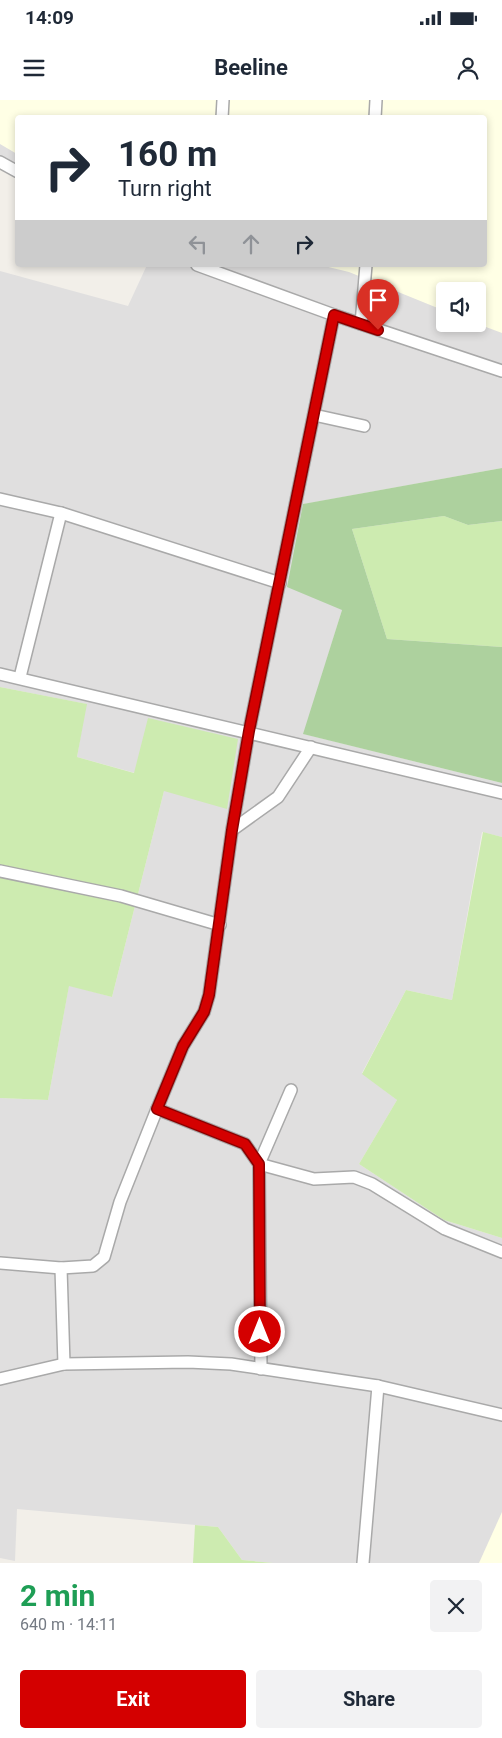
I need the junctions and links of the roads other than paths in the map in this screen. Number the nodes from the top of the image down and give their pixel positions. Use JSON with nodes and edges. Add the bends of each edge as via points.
{"nodes":[{"id":1,"x":224,"y":100,"type":"edge"},
{"id":2,"x":376,"y":100,"type":"edge"},
{"id":3,"x":222,"y":115,"type":"edge"},
{"id":4,"x":375,"y":115,"type":"edge"},
{"id":5,"x":0,"y":162,"type":"edge"},
{"id":6,"x":15,"y":170,"type":"edge"},
{"id":7,"x":202,"y":267,"type":"edge"},
{"id":8,"x":366,"y":267,"type":"edge"},
{"id":9,"x":334,"y":315,"type":"junction"},
{"id":10,"x":361,"y":324,"type":"junction"},
{"id":11,"x":502,"y":371,"type":"edge"},
{"id":12,"x":314,"y":415,"type":"junction"},
{"id":13,"x":364,"y":426,"type":"dead end"},
{"id":14,"x":0,"y":499,"type":"edge"},
{"id":15,"x":61,"y":514,"type":"junction"},
{"id":16,"x":280,"y":583,"type":"junction"},
{"id":17,"x":0,"y":674,"type":"edge"},
{"id":18,"x":20,"y":678,"type":"junction"},
{"id":19,"x":249,"y":731,"type":"junction"},
{"id":20,"x":311,"y":747,"type":"junction"},
{"id":21,"x":502,"y":793,"type":"edge"},
{"id":22,"x":232,"y":830,"type":"junction"},
{"id":23,"x":0,"y":871,"type":"edge"},
{"id":24,"x":220,"y":925,"type":"junction"},
{"id":25,"x":291,"y":1090,"type":"dead end"},
{"id":26,"x":157,"y":1109,"type":"junction"},
{"id":27,"x":259,"y":1164,"type":"junction"},
{"id":28,"x":502,"y":1252,"type":"edge"},
{"id":29,"x":0,"y":1263,"type":"edge"},
{"id":30,"x":61,"y":1268,"type":"junction"},
{"id":31,"x":64,"y":1364,"type":"junction"},
{"id":32,"x":260,"y":1369,"type":"junction"},
{"id":33,"x":0,"y":1379,"type":"edge"},
{"id":34,"x":378,"y":1386,"type":"junction"},
{"id":35,"x":502,"y":1415,"type":"edge"},
{"id":36,"x":363,"y":1563,"type":"edge"}],
"edges":[{"from":1,"to":3,"type":"street"},
{"from":2,"to":4,"type":"street"},
{"from":5,"to":6,"type":"street"},
{"from":7,"to":9,"type":"street"},
{"from":8,"to":10,"type":"street"},
{"from":9,"to":10,"type":"street"},
{"from":9,"to":12,"type":"street"},
{"from":10,"to":11,"type":"street"},
{"from":12,"to":13,"type":"street"},
{"from":12,"to":16,"type":"street"},
{"from":14,"to":15,"type":"street"},
{"from":15,"to":16,"type":"street"},
{"from":15,"to":18,"type":"street"},
{"from":16,"to":19,"type":"street"},
{"from":17,"to":18,"type":"street"},
{"from":18,"to":19,"type":"street"},
{"from":19,"to":20,"type":"street"},
{"from":19,"to":22,"type":"street"},
{"from":20,"to":21,"type":"street"},
{"from":20,"to":22,"type":"street","via":[[278,797]]},
{"from":22,"to":24,"type":"street"},
{"from":23,"to":24,"type":"street","via":[[121,896]]},
{"from":24,"to":26,"type":"street","via":[[204,1012],[183,1046]]},
{"from":25,"to":27,"type":"street"},
{"from":26,"to":27,"type":"street","via":[[245,1144]]},
{"from":26,"to":30,"type":"street","via":[[120,1202],[104,1257],[93,1266]]},
{"from":27,"to":28,"type":"street","via":[[314,1178],[354,1177],[372,1184],[445,1229]]},
{"from":27,"to":32,"type":"street"},
{"from":29,"to":30,"type":"street"},
{"from":30,"to":31,"type":"street"},
{"from":31,"to":32,"type":"street","via":[[188,1362]]},
{"from":31,"to":33,"type":"street"},
{"from":32,"to":34,"type":"street"},
{"from":34,"to":35,"type":"street"},
{"from":34,"to":36,"type":"street"}]}
